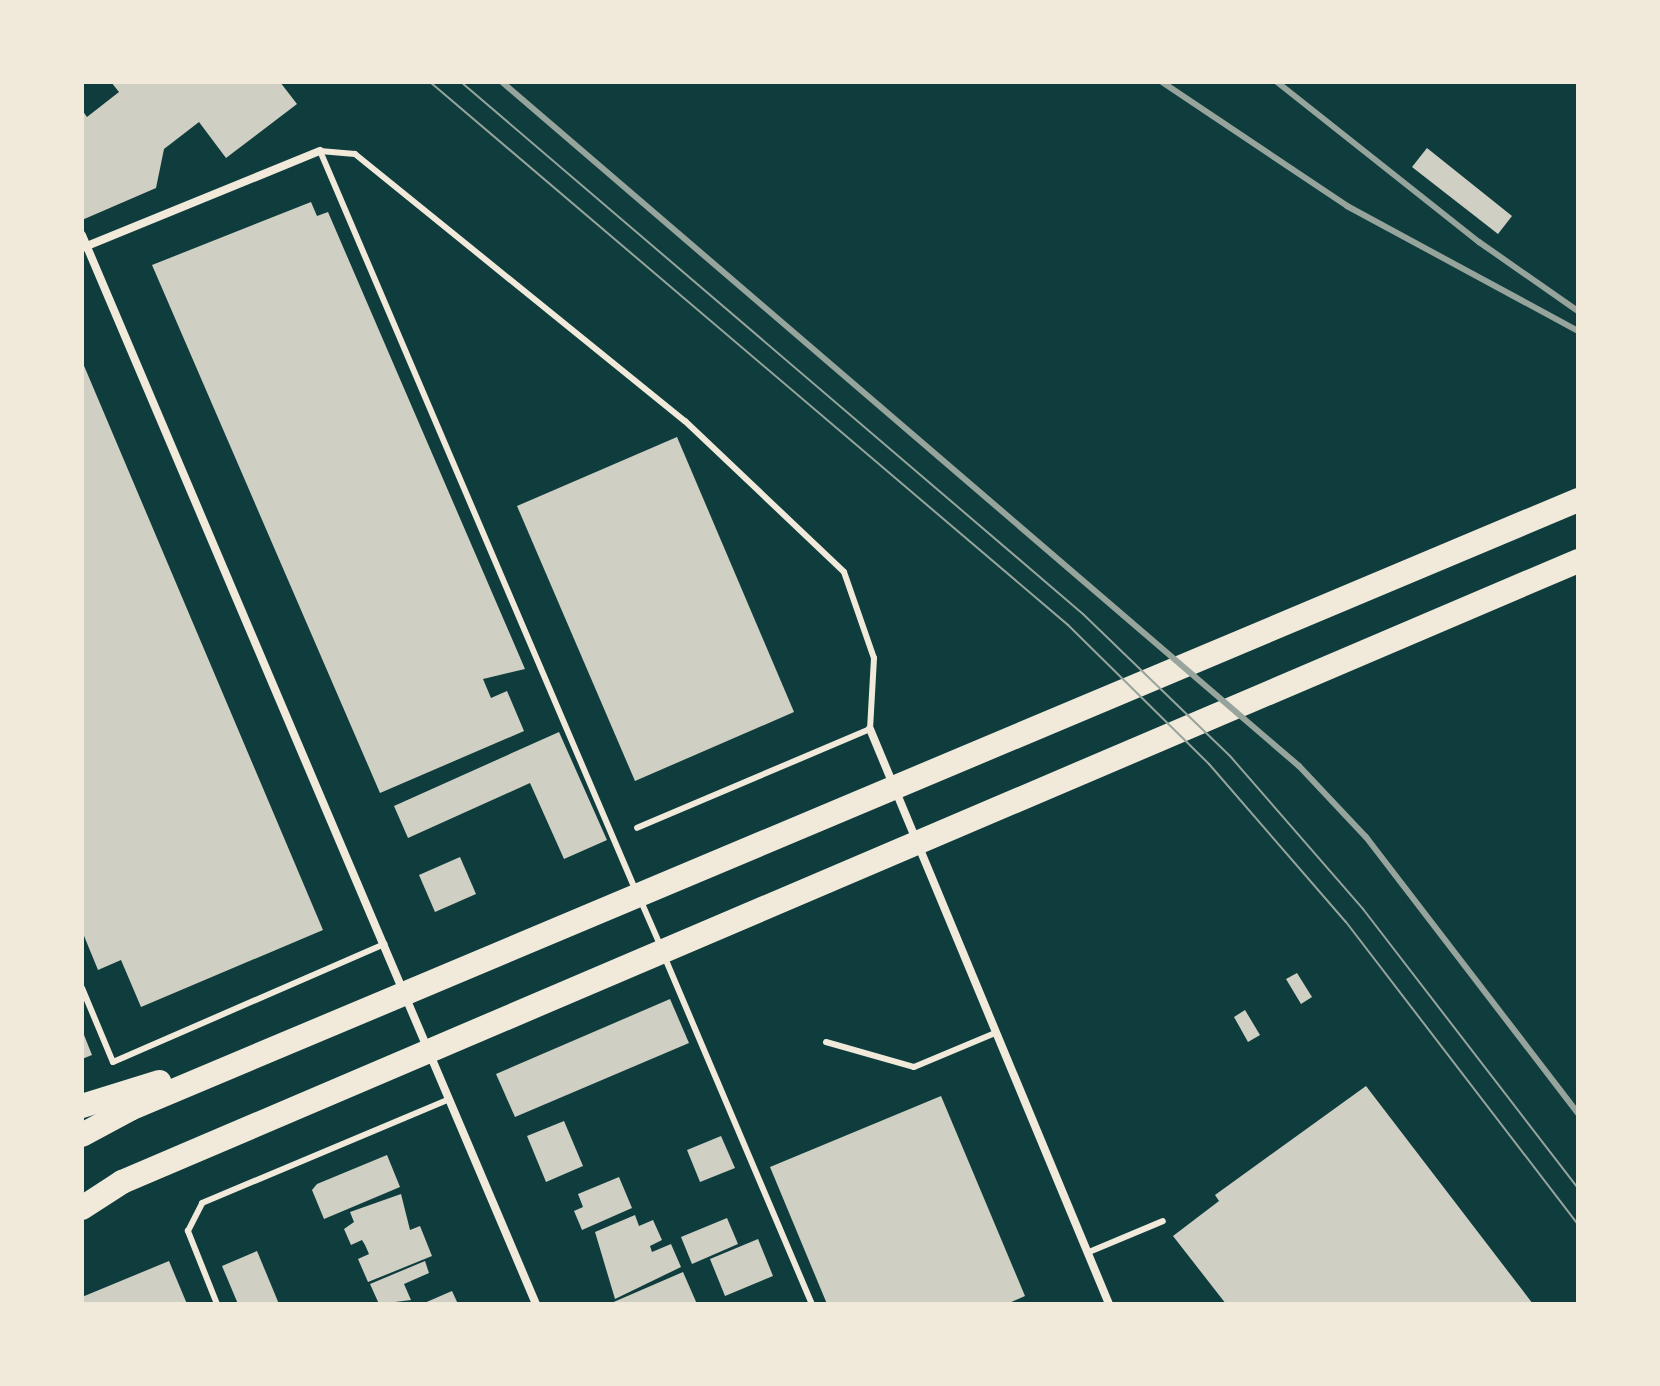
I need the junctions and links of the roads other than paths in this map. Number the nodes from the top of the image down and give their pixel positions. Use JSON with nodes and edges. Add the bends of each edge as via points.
{"nodes":[{"id":1,"x":320,"y":151,"type":"junction"},
{"id":2,"x":82,"y":235,"type":"edge"},
{"id":3,"x":86,"y":247,"type":"edge"},
{"id":4,"x":1578,"y":500,"type":"edge"},
{"id":5,"x":1578,"y":561,"type":"edge"},
{"id":6,"x":870,"y":729,"type":"junction"},
{"id":7,"x":637,"y":828,"type":"dead end"},
{"id":8,"x":921,"y":852,"type":"junction"},
{"id":9,"x":384,"y":944,"type":"junction"},
{"id":10,"x":666,"y":960,"type":"junction"},
{"id":11,"x":82,"y":988,"type":"edge"},
{"id":12,"x":995,"y":1033,"type":"junction"},
{"id":13,"x":302,"y":1036,"type":"junction"},
{"id":14,"x":826,"y":1042,"type":"dead end"},
{"id":15,"x":432,"y":1059,"type":"junction"},
{"id":16,"x":449,"y":1099,"type":"junction"},
{"id":17,"x":82,"y":1106,"type":"edge"},
{"id":18,"x":82,"y":1135,"type":"edge"},
{"id":19,"x":82,"y":1208,"type":"edge"},
{"id":20,"x":1163,"y":1221,"type":"dead end"},
{"id":21,"x":1089,"y":1252,"type":"junction"},
{"id":22,"x":217,"y":1304,"type":"edge"},
{"id":23,"x":536,"y":1304,"type":"edge"},
{"id":24,"x":812,"y":1304,"type":"edge"},
{"id":25,"x":1109,"y":1304,"type":"edge"}],
"edges":[{"from":1,"to":3,"type":"street"},
{"from":1,"to":6,"type":"lane","via":[[355,154],[685,421],[844,572],[874,658]]},
{"from":1,"to":10,"type":"lane"},
{"from":2,"to":3,"type":"street"},
{"from":3,"to":9,"type":"street"},
{"from":4,"to":13,"type":"highway"},
{"from":5,"to":19,"type":"highway","via":[[122,1182]]},
{"from":6,"to":7,"type":"lane"},
{"from":6,"to":8,"type":"street"},
{"from":8,"to":10,"type":"lane"},
{"from":8,"to":12,"type":"street"},
{"from":9,"to":11,"type":"lane","via":[[113,1062]]},
{"from":9,"to":15,"type":"street"},
{"from":10,"to":15,"type":"lane"},
{"from":10,"to":24,"type":"lane"},
{"from":12,"to":14,"type":"lane","via":[[914,1067]]},
{"from":12,"to":21,"type":"street"},
{"from":13,"to":17,"type":"highway"},
{"from":13,"to":18,"type":"highway","via":[[130,1109]]},
{"from":15,"to":16,"type":"street"},
{"from":16,"to":22,"type":"lane","via":[[202,1203],[188,1231]]},
{"from":16,"to":23,"type":"street"},
{"from":20,"to":21,"type":"lane"},
{"from":21,"to":25,"type":"street"}]}
